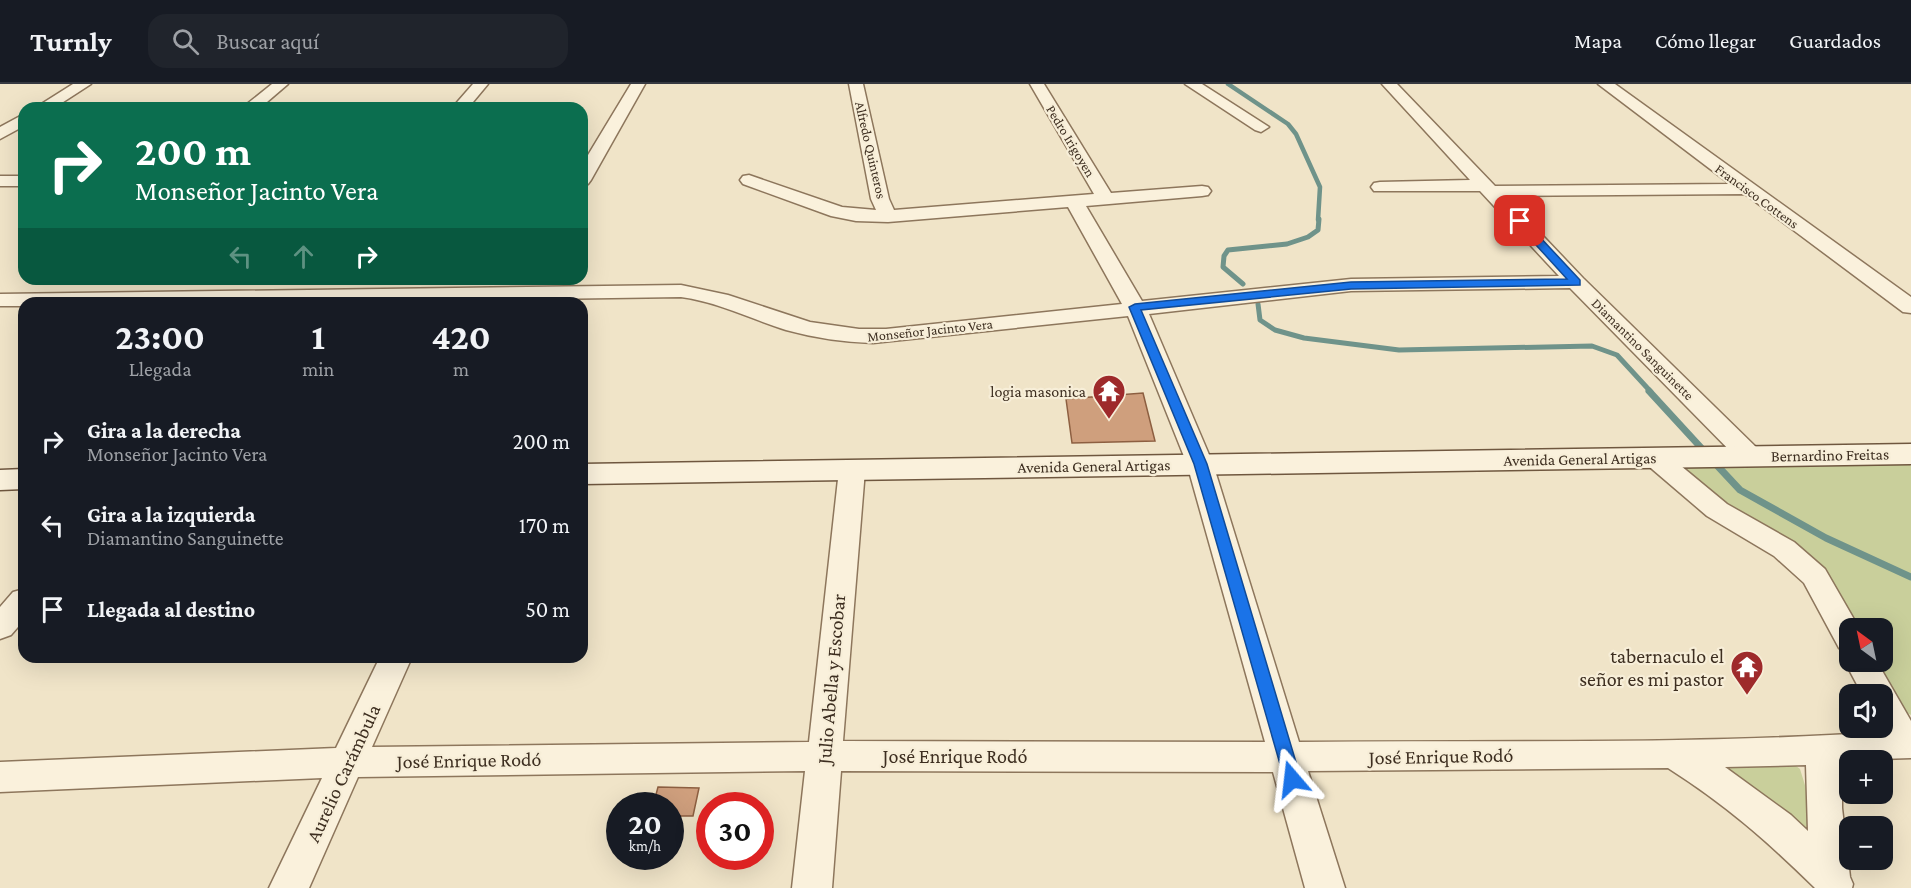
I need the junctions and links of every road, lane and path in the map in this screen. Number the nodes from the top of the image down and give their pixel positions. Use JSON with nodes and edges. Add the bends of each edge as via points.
{"nodes":[{"id":1,"x":84,"y":84,"type":"edge"},
{"id":2,"x":281,"y":84,"type":"edge"},
{"id":3,"x":481,"y":84,"type":"edge"},
{"id":4,"x":638,"y":84,"type":"edge"},
{"id":5,"x":856,"y":84,"type":"edge"},
{"id":6,"x":1037,"y":84,"type":"edge"},
{"id":7,"x":1192,"y":84,"type":"edge"},
{"id":8,"x":1389,"y":84,"type":"edge"},
{"id":9,"x":1605,"y":84,"type":"edge"},
{"id":10,"x":53,"y":102,"type":"edge"},
{"id":11,"x":258,"y":102,"type":"edge"},
{"id":12,"x":465,"y":102,"type":"edge"},
{"id":13,"x":18,"y":123,"type":"edge"},
{"id":14,"x":1261,"y":127,"type":"dead end"},
{"id":15,"x":0,"y":134,"type":"edge"},
{"id":16,"x":588,"y":168,"type":"edge"},
{"id":17,"x":749,"y":180,"type":"dead end"},
{"id":18,"x":0,"y":181,"type":"edge"},
{"id":19,"x":18,"y":181,"type":"edge"},
{"id":20,"x":1380,"y":187,"type":"dead end"},
{"id":21,"x":1489,"y":188,"type":"junction"},
{"id":22,"x":1746,"y":189,"type":"junction"},
{"id":23,"x":1203,"y":190,"type":"dead end"},
{"id":24,"x":1105,"y":198,"type":"junction"},
{"id":25,"x":1074,"y":201,"type":"junction"},
{"id":26,"x":888,"y":216,"type":"junction"},
{"id":27,"x":1576,"y":282,"type":"junction"},
{"id":28,"x":24,"y":285,"type":"edge"},
{"id":29,"x":304,"y":285,"type":"edge"},
{"id":30,"x":519,"y":292,"type":"edge"},
{"id":31,"x":293,"y":297,"type":"edge"},
{"id":32,"x":356,"y":297,"type":"edge"},
{"id":33,"x":2,"y":301,"type":"edge"},
{"id":34,"x":18,"y":301,"type":"edge"},
{"id":35,"x":1135,"y":307,"type":"junction"},
{"id":36,"x":1911,"y":307,"type":"edge"},
{"id":37,"x":1911,"y":454,"type":"edge"},
{"id":38,"x":1738,"y":456,"type":"junction"},
{"id":39,"x":1654,"y":458,"type":"junction"},
{"id":40,"x":1200,"y":464,"type":"junction"},
{"id":41,"x":852,"y":470,"type":"junction"},
{"id":42,"x":588,"y":474,"type":"edge"},
{"id":43,"x":18,"y":479,"type":"edge"},
{"id":44,"x":0,"y":480,"type":"edge"},
{"id":45,"x":18,"y":607,"type":"edge"},
{"id":46,"x":1839,"y":620,"type":"edge"},
{"id":47,"x":0,"y":627,"type":"edge"},
{"id":48,"x":393,"y":663,"type":"edge"},
{"id":49,"x":1893,"y":719,"type":"edge"},
{"id":50,"x":1908,"y":744,"type":"edge"},
{"id":51,"x":1824,"y":750,"type":"junction"},
{"id":52,"x":1674,"y":753,"type":"junction"},
{"id":53,"x":824,"y":756,"type":"junction"},
{"id":54,"x":1285,"y":757,"type":"junction"},
{"id":55,"x":348,"y":762,"type":"junction"},
{"id":56,"x":0,"y":777,"type":"edge"},
{"id":57,"x":1833,"y":883,"type":"edge"},
{"id":58,"x":289,"y":888,"type":"edge"},
{"id":59,"x":812,"y":888,"type":"edge"},
{"id":60,"x":1324,"y":888,"type":"edge"}],
"edges":[{"from":1,"to":10,"type":"street"},
{"from":2,"to":11,"type":"street"},
{"from":3,"to":12,"type":"street"},
{"from":4,"to":16,"type":"street"},
{"from":5,"to":26,"type":"street","name":"Alfredo Quinteros","via":[[880,199]]},
{"from":6,"to":24,"type":"street","name":"Pedro Irigoyen"},
{"from":7,"to":14,"type":"street"},
{"from":8,"to":21,"type":"street","name":"Diamantino Sanguinette"},
{"from":9,"to":22,"type":"street","name":"Francisco Cottens"},
{"from":13,"to":15,"type":"street"},
{"from":17,"to":26,"type":"street","via":[[838,212]]},
{"from":18,"to":19,"type":"street"},
{"from":20,"to":21,"type":"street"},
{"from":21,"to":22,"type":"street"},
{"from":21,"to":27,"type":"street","name":"Diamantino Sanguinette"},
{"from":22,"to":36,"type":"street","name":"Francisco Cottens"},
{"from":23,"to":24,"type":"street"},
{"from":24,"to":25,"type":"street"},
{"from":25,"to":26,"type":"street"},
{"from":25,"to":35,"type":"street","name":"Pedro Irigoyen"},
{"from":27,"to":35,"type":"street","name":"Monseñor Jacinto Vera","via":[[1351,285]]},
{"from":27,"to":38,"type":"street","name":"Diamantino Sanguinette"},
{"from":28,"to":33,"type":"street"},
{"from":29,"to":31,"type":"street"},
{"from":30,"to":32,"type":"street","name":"Monseñor Jacinto Vera"},
{"from":30,"to":35,"type":"street","name":"Monseñor Jacinto Vera","via":[[705,293],[782,321],[853,337]]},
{"from":33,"to":34,"type":"street","name":"Monseñor Jacinto Vera"},
{"from":35,"to":40,"type":"street","name":"Pedro Irigoyen"},
{"from":37,"to":38,"type":"main road","name":"Bernardino Freitas"},
{"from":38,"to":39,"type":"main road","name":"Avenida General Artigas"},
{"from":39,"to":40,"type":"main road","name":"Avenida General Artigas"},
{"from":39,"to":46,"type":"street","via":[[1717,510],[1784,549],[1815,576]]},
{"from":40,"to":41,"type":"main road","name":"Avenida General Artigas"},
{"from":40,"to":54,"type":"street","name":"Pedro Irigoyen"},
{"from":41,"to":42,"type":"main road","name":"Avenida General Artigas"},
{"from":41,"to":53,"type":"street","name":"Julio Abella y Escobar"},
{"from":43,"to":44,"type":"main road"},
{"from":45,"to":47,"type":"street"},
{"from":48,"to":55,"type":"street","name":"Aurelio Carámbula"},
{"from":49,"to":50,"type":"street"},
{"from":50,"to":51,"type":"street","name":"José Enrique Rodó"},
{"from":51,"to":52,"type":"street","name":"José Enrique Rodó"},
{"from":51,"to":57,"type":"street","via":[[1824,808]]},
{"from":52,"to":54,"type":"street","name":"José Enrique Rodó"},
{"from":52,"to":57,"type":"street","via":[[1729,788],[1779,827]]},
{"from":53,"to":54,"type":"street","name":"José Enrique Rodó"},
{"from":53,"to":55,"type":"street","name":"José Enrique Rodó"},
{"from":53,"to":59,"type":"street","name":"Julio Abella y Escobar"},
{"from":54,"to":60,"type":"street","name":"Pedro Irigoyen"},
{"from":55,"to":56,"type":"street","name":"José Enrique Rodó"},
{"from":55,"to":58,"type":"street","name":"Aurelio Carámbula"}]}
